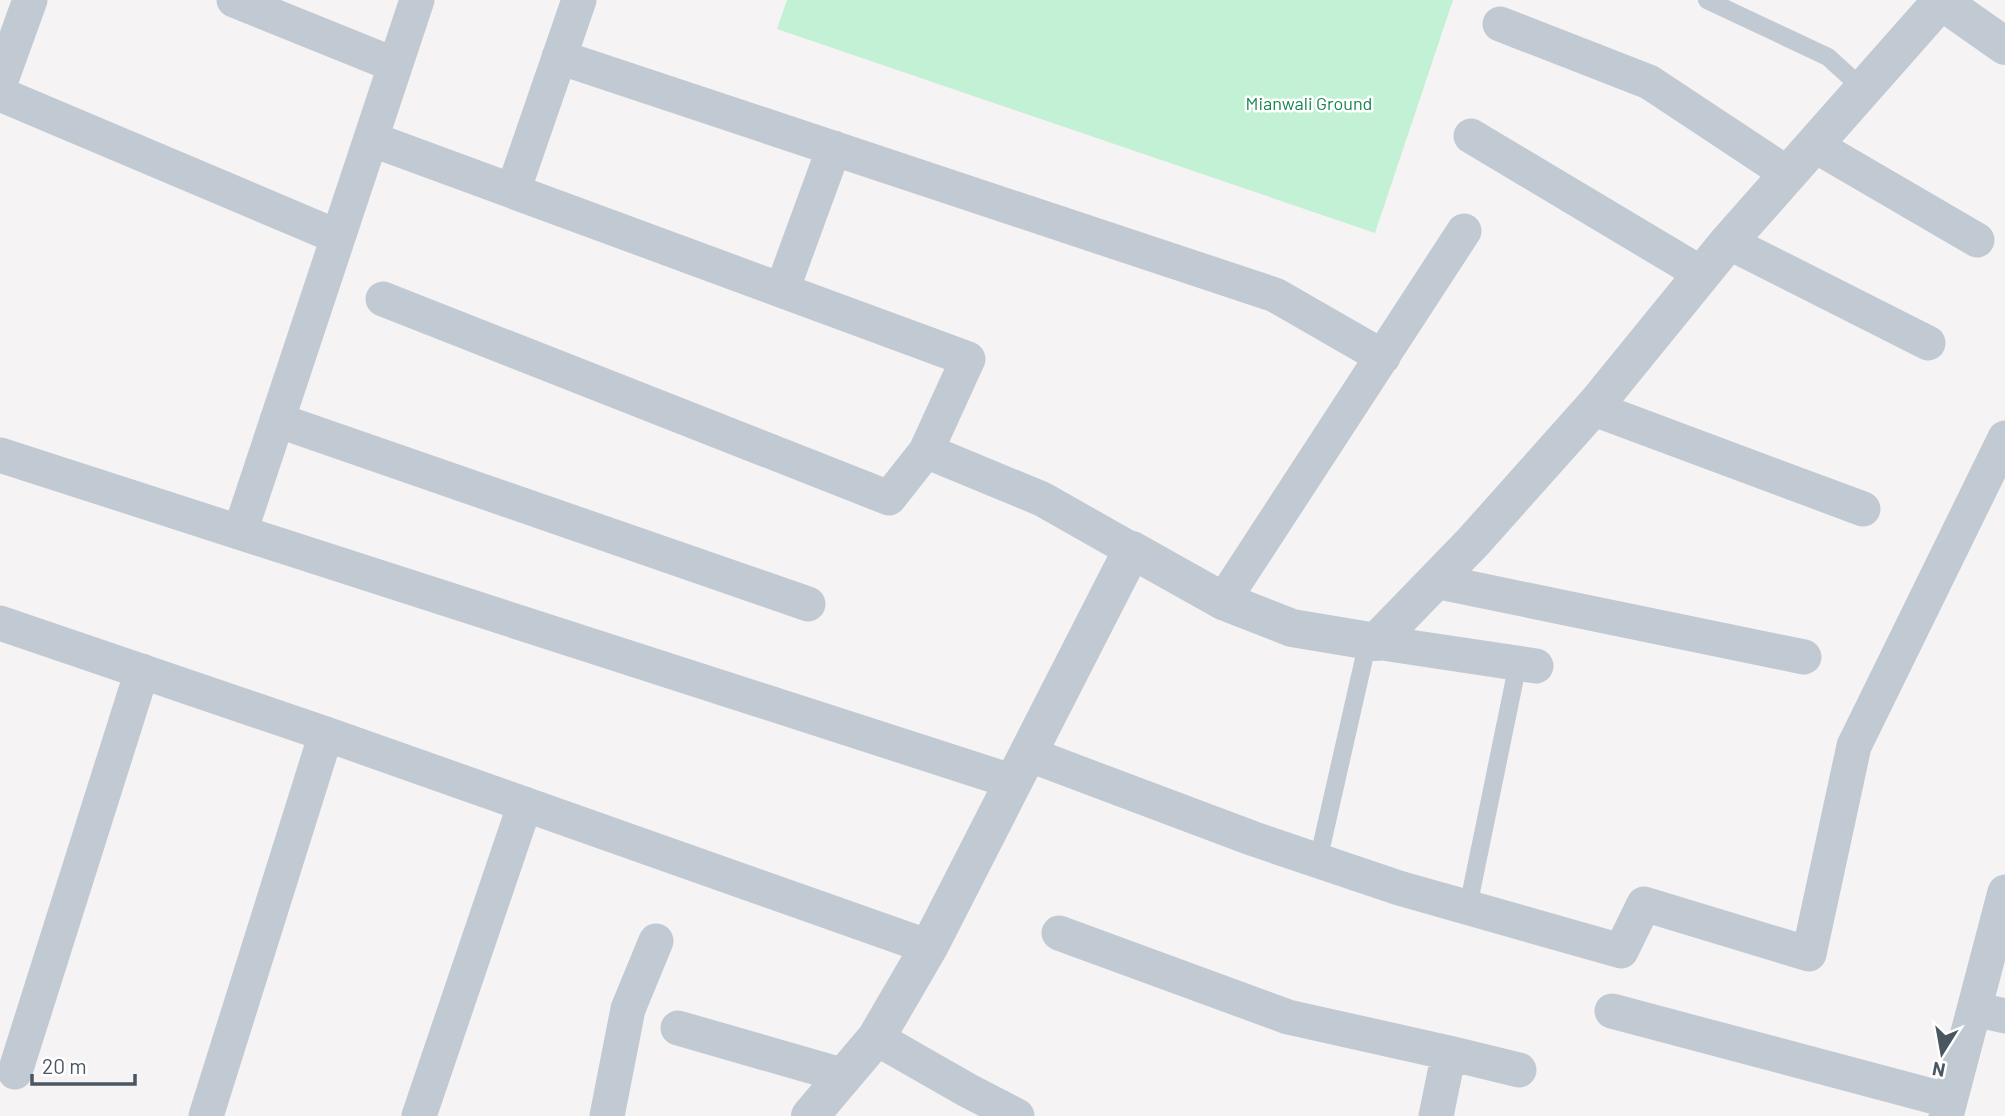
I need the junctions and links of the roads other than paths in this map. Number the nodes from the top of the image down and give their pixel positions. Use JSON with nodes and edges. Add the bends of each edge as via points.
{"nodes":[{"id":1,"x":30,"y":0,"type":"edge"},
{"id":2,"x":234,"y":0,"type":"edge"},
{"id":3,"x":417,"y":0,"type":"edge"},
{"id":4,"x":579,"y":0,"type":"edge"},
{"id":5,"x":1707,"y":0,"type":"edge"},
{"id":6,"x":1942,"y":1,"type":"edge"},
{"id":7,"x":1500,"y":24,"type":"dead end"},
{"id":8,"x":2005,"y":46,"type":"edge"},
{"id":9,"x":559,"y":57,"type":"junction"},
{"id":10,"x":395,"y":65,"type":"junction"},
{"id":11,"x":0,"y":83,"type":"edge"},
{"id":12,"x":1863,"y":89,"type":"junction"},
{"id":13,"x":0,"y":94,"type":"edge"},
{"id":14,"x":1471,"y":136,"type":"dead end"},
{"id":15,"x":371,"y":139,"type":"junction"},
{"id":16,"x":1814,"y":145,"type":"junction"},
{"id":17,"x":834,"y":148,"type":"junction"},
{"id":18,"x":1788,"y":174,"type":"junction"},
{"id":19,"x":513,"y":191,"type":"junction"},
{"id":20,"x":1464,"y":232,"type":"dead end"},
{"id":21,"x":338,"y":237,"type":"junction"},
{"id":22,"x":1977,"y":240,"type":"dead end"},
{"id":23,"x":1728,"y":242,"type":"junction"},
{"id":24,"x":1702,"y":274,"type":"junction"},
{"id":25,"x":782,"y":289,"type":"junction"},
{"id":26,"x":383,"y":299,"type":"dead end"},
{"id":27,"x":1928,"y":343,"type":"dead end"},
{"id":28,"x":1383,"y":357,"type":"junction"},
{"id":29,"x":1592,"y":408,"type":"junction"},
{"id":30,"x":277,"y":420,"type":"junction"},
{"id":31,"x":2005,"y":438,"type":"edge"},
{"id":32,"x":926,"y":451,"type":"junction"},
{"id":33,"x":0,"y":455,"type":"edge"},
{"id":34,"x":1863,"y":509,"type":"dead end"},
{"id":35,"x":240,"y":532,"type":"junction"},
{"id":36,"x":1132,"y":550,"type":"junction"},
{"id":37,"x":1435,"y":581,"type":"junction"},
{"id":38,"x":1223,"y":601,"type":"junction"},
{"id":39,"x":808,"y":604,"type":"dead end"},
{"id":40,"x":0,"y":623,"type":"edge"},
{"id":41,"x":1372,"y":641,"type":"junction"},
{"id":42,"x":1804,"y":657,"type":"dead end"},
{"id":43,"x":1527,"y":665,"type":"joint"},
{"id":44,"x":142,"y":671,"type":"junction"},
{"id":45,"x":326,"y":734,"type":"junction"},
{"id":46,"x":1021,"y":768,"type":"junction"},
{"id":47,"x":525,"y":804,"type":"junction"},
{"id":48,"x":1318,"y":861,"type":"junction"},
{"id":49,"x":2005,"y":892,"type":"edge"},
{"id":50,"x":1468,"y":907,"type":"junction"},
{"id":51,"x":1059,"y":933,"type":"dead end"},
{"id":52,"x":656,"y":941,"type":"dead end"},
{"id":53,"x":929,"y":947,"type":"junction"},
{"id":54,"x":1612,"y":1011,"type":"dead end"},
{"id":55,"x":1990,"y":1013,"type":"edge"},
{"id":56,"x":678,"y":1028,"type":"dead end"},
{"id":57,"x":876,"y":1038,"type":"junction"},
{"id":58,"x":1449,"y":1053,"type":"junction"},
{"id":59,"x":1520,"y":1070,"type":"dead end"},
{"id":60,"x":15,"y":1072,"type":"dead end"},
{"id":61,"x":845,"y":1076,"type":"junction"},
{"id":62,"x":1948,"y":1108,"type":"edge"},
{"id":63,"x":206,"y":1116,"type":"edge"},
{"id":64,"x":419,"y":1116,"type":"edge"},
{"id":65,"x":607,"y":1116,"type":"edge"},
{"id":66,"x":810,"y":1116,"type":"edge"},
{"id":67,"x":1017,"y":1116,"type":"edge"},
{"id":68,"x":1436,"y":1116,"type":"edge"}],
"edges":[{"from":1,"to":11,"type":"street"},
{"from":2,"to":10,"type":"street"},
{"from":3,"to":10,"type":"street"},
{"from":4,"to":9,"type":"street"},
{"from":5,"to":12,"type":"lane","via":[[1828,57]]},
{"from":6,"to":8,"type":"street"},
{"from":6,"to":12,"type":"street"},
{"from":7,"to":18,"type":"street","via":[[1649,82]]},
{"from":9,"to":17,"type":"street"},
{"from":9,"to":19,"type":"street"},
{"from":10,"to":15,"type":"street"},
{"from":12,"to":16,"type":"street"},
{"from":13,"to":21,"type":"street"},
{"from":14,"to":24,"type":"street"},
{"from":15,"to":19,"type":"street"},
{"from":15,"to":21,"type":"street"},
{"from":16,"to":18,"type":"street"},
{"from":16,"to":22,"type":"street"},
{"from":17,"to":25,"type":"street"},
{"from":17,"to":28,"type":"street","via":[[1275,295]]},
{"from":18,"to":23,"type":"street"},
{"from":19,"to":25,"type":"street"},
{"from":20,"to":28,"type":"street"},
{"from":21,"to":30,"type":"street"},
{"from":23,"to":24,"type":"street"},
{"from":23,"to":27,"type":"street"},
{"from":24,"to":29,"type":"street"},
{"from":25,"to":32,"type":"street","via":[[968,359]]},
{"from":26,"to":32,"type":"street","via":[[890,498]]},
{"from":28,"to":38,"type":"street"},
{"from":29,"to":34,"type":"street"},
{"from":29,"to":37,"type":"street"},
{"from":30,"to":35,"type":"street"},
{"from":30,"to":39,"type":"street"},
{"from":31,"to":50,"type":"street","via":[[1854,746],[1809,954],[1644,904],[1621,951]]},
{"from":32,"to":36,"type":"street","via":[[1042,499]]},
{"from":33,"to":35,"type":"street"},
{"from":35,"to":46,"type":"street"},
{"from":36,"to":38,"type":"street"},
{"from":36,"to":46,"type":"street"},
{"from":37,"to":41,"type":"street"},
{"from":37,"to":42,"type":"street"},
{"from":38,"to":41,"type":"street","via":[[1292,628]]},
{"from":40,"to":44,"type":"street"},
{"from":41,"to":43,"type":"street"},
{"from":41,"to":48,"type":"lane"},
{"from":43,"to":50,"type":"lane"},
{"from":44,"to":45,"type":"street"},
{"from":44,"to":60,"type":"street"},
{"from":45,"to":47,"type":"street"},
{"from":45,"to":63,"type":"street"},
{"from":46,"to":48,"type":"street"},
{"from":46,"to":53,"type":"street"},
{"from":47,"to":53,"type":"street"},
{"from":47,"to":64,"type":"street"},
{"from":48,"to":50,"type":"street"},
{"from":49,"to":55,"type":"street"},
{"from":51,"to":58,"type":"street","via":[[1288,1017]]},
{"from":52,"to":65,"type":"street","via":[[628,1009]]},
{"from":53,"to":57,"type":"street"},
{"from":54,"to":62,"type":"street"},
{"from":55,"to":62,"type":"street"},
{"from":56,"to":61,"type":"street"},
{"from":57,"to":61,"type":"street"},
{"from":57,"to":67,"type":"street"},
{"from":58,"to":59,"type":"street"},
{"from":58,"to":68,"type":"street"},
{"from":61,"to":66,"type":"street"}]}
